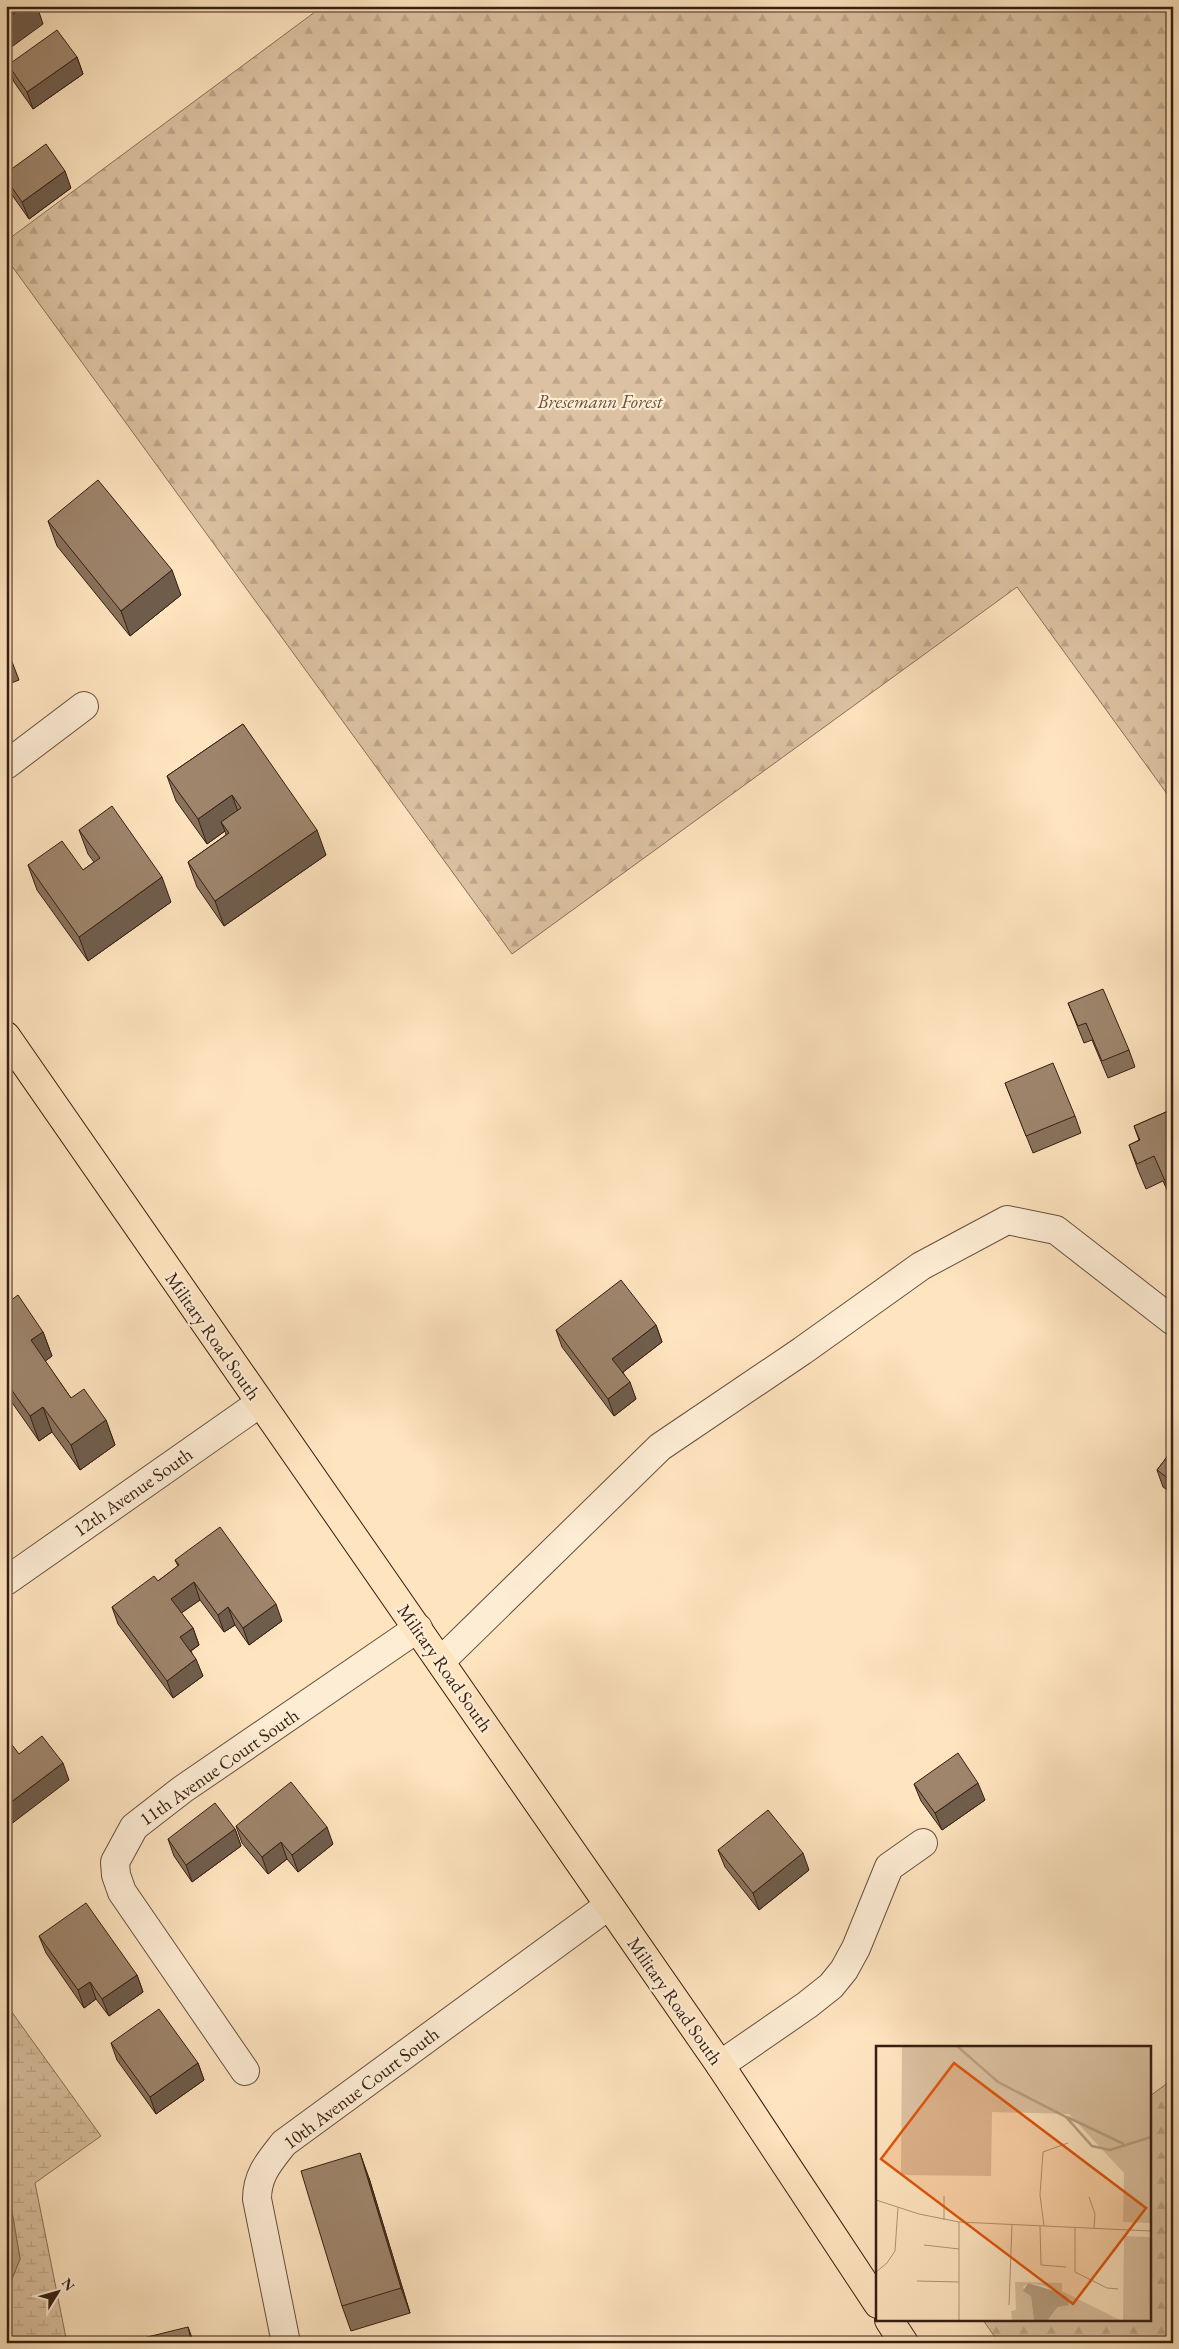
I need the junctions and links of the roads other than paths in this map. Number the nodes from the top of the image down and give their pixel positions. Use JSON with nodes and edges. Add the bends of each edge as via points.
{"nodes":[{"id":1,"x":84,"y":706,"type":"dead end"},
{"id":2,"x":6,"y":765,"type":"edge"},
{"id":3,"x":6,"y":1036,"type":"edge"},
{"id":4,"x":1173,"y":1321,"type":"edge"},
{"id":5,"x":260,"y":1403,"type":"junction"},
{"id":6,"x":6,"y":1581,"type":"edge"},
{"id":7,"x":418,"y":1628,"type":"junction"},
{"id":8,"x":441,"y":1661,"type":"junction"},
{"id":9,"x":923,"y":1843,"type":"dead end"},
{"id":10,"x":608,"y":1906,"type":"junction"},
{"id":11,"x":720,"y":2065,"type":"junction"},
{"id":12,"x":245,"y":2071,"type":"dead end"},
{"id":13,"x":876,"y":2301,"type":"edge"},
{"id":14,"x":890,"y":2322,"type":"edge"},
{"id":15,"x":286,"y":2343,"type":"edge"},
{"id":16,"x":904,"y":2343,"type":"edge"}],
"edges":[{"from":1,"to":2,"type":"street"},
{"from":3,"to":5,"type":"main road","name":"Military Road South"},
{"from":4,"to":8,"type":"street","via":[[1056,1230],[1007,1220],[921,1266],[660,1447]]},
{"from":5,"to":6,"type":"street","name":"12th Avenue South"},
{"from":5,"to":7,"type":"main road","name":"Military Road South"},
{"from":7,"to":8,"type":"main road","name":"Military Road South"},
{"from":7,"to":12,"type":"street","name":"11th Avenue Court South","via":[[182,1789],[134,1826],[115,1862],[122,1892]]},
{"from":8,"to":10,"type":"main road","name":"Military Road South"},
{"from":9,"to":11,"type":"street","via":[[889,1867],[856,1948],[831,1986]]},
{"from":10,"to":11,"type":"main road","name":"Military Road South"},
{"from":10,"to":15,"type":"street","name":"10th Avenue Court South","via":[[284,2143],[262,2171],[257,2199]]},
{"from":11,"to":13,"type":"main road","name":"Military Road South"},
{"from":14,"to":16,"type":"main road"}]}
